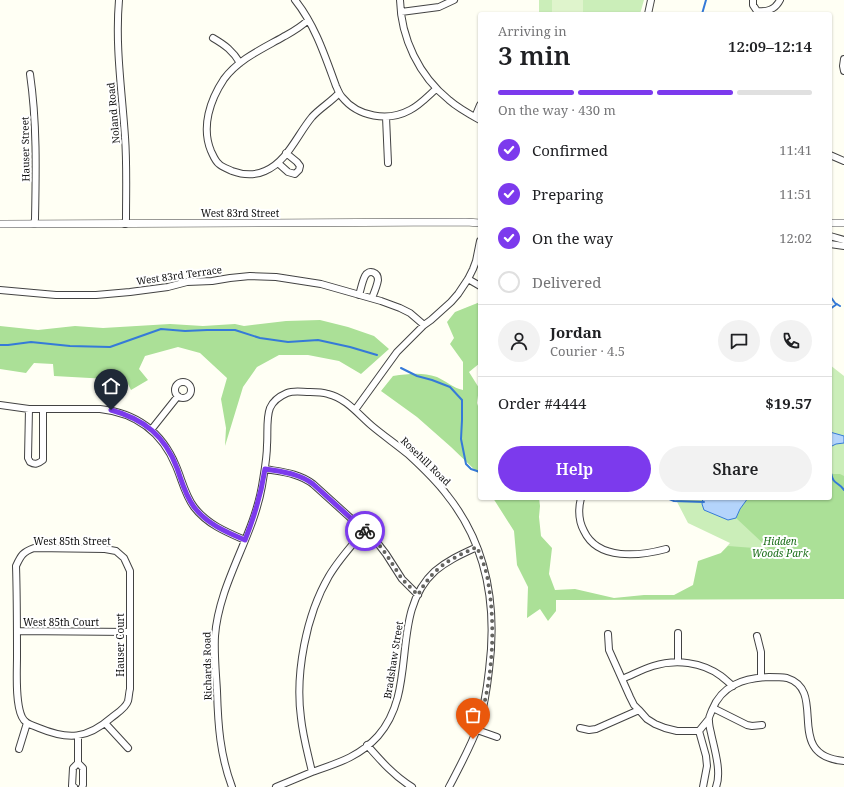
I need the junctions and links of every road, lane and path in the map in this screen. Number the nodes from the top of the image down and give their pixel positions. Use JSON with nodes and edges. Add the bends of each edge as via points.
{"nodes":[{"id":1,"x":119,"y":0,"type":"edge"},
{"id":2,"x":295,"y":0,"type":"edge"},
{"id":3,"x":400,"y":0,"type":"edge"},
{"id":4,"x":454,"y":0,"type":"edge"},
{"id":5,"x":651,"y":0,"type":"edge"},
{"id":6,"x":754,"y":0,"type":"edge"},
{"id":7,"x":780,"y":0,"type":"edge"},
{"id":8,"x":401,"y":12,"type":"junction"},
{"id":9,"x":648,"y":12,"type":"edge"},
{"id":10,"x":308,"y":20,"type":"junction"},
{"id":11,"x":214,"y":38,"type":"dead end"},
{"id":12,"x":844,"y":59,"type":"edge"},
{"id":13,"x":240,"y":63,"type":"junction"},
{"id":14,"x":844,"y":71,"type":"edge"},
{"id":15,"x":30,"y":74,"type":"dead end"},
{"id":16,"x":436,"y":89,"type":"junction"},
{"id":17,"x":339,"y":93,"type":"junction"},
{"id":18,"x":386,"y":117,"type":"junction"},
{"id":19,"x":477,"y":118,"type":"edge"},
{"id":20,"x":286,"y":153,"type":"junction"},
{"id":21,"x":832,"y":156,"type":"edge"},
{"id":22,"x":844,"y":161,"type":"edge"},
{"id":23,"x":278,"y":163,"type":"junction"},
{"id":24,"x":388,"y":163,"type":"dead end"},
{"id":25,"x":844,"y":222,"type":"edge"},
{"id":26,"x":478,"y":223,"type":"edge"},
{"id":27,"x":832,"y":223,"type":"edge"},
{"id":28,"x":0,"y":224,"type":"edge"},
{"id":29,"x":34,"y":224,"type":"junction"},
{"id":30,"x":125,"y":224,"type":"junction"},
{"id":31,"x":832,"y":237,"type":"edge"},
{"id":32,"x":844,"y":240,"type":"edge"},
{"id":33,"x":832,"y":244,"type":"edge"},
{"id":34,"x":844,"y":246,"type":"edge"},
{"id":35,"x":478,"y":251,"type":"edge"},
{"id":36,"x":468,"y":279,"type":"junction"},
{"id":37,"x":478,"y":285,"type":"edge"},
{"id":38,"x":0,"y":290,"type":"edge"},
{"id":39,"x":359,"y":295,"type":"junction"},
{"id":40,"x":372,"y":298,"type":"junction"},
{"id":41,"x":424,"y":325,"type":"junction"},
{"id":42,"x":178,"y":396,"type":"dead end"},
{"id":43,"x":0,"y":405,"type":"edge"},
{"id":44,"x":29,"y":409,"type":"junction"},
{"id":45,"x":43,"y":409,"type":"junction"},
{"id":46,"x":355,"y":410,"type":"junction"},
{"id":47,"x":151,"y":430,"type":"junction"},
{"id":48,"x":265,"y":469,"type":"junction"},
{"id":49,"x":580,"y":500,"type":"edge"},
{"id":50,"x":365,"y":530,"type":"junction"},
{"id":51,"x":245,"y":540,"type":"junction"},
{"id":52,"x":477,"y":547,"type":"junction"},
{"id":53,"x":666,"y":549,"type":"dead end"},
{"id":54,"x":124,"y":558,"type":"joint"},
{"id":55,"x":418,"y":595,"type":"junction"},
{"id":56,"x":17,"y":631,"type":"junction"},
{"id":57,"x":130,"y":632,"type":"junction"},
{"id":58,"x":678,"y":632,"type":"dead end"},
{"id":59,"x":608,"y":634,"type":"dead end"},
{"id":60,"x":757,"y":636,"type":"dead end"},
{"id":61,"x":678,"y":662,"type":"junction"},
{"id":62,"x":761,"y":678,"type":"junction"},
{"id":63,"x":622,"y":679,"type":"junction"},
{"id":64,"x":733,"y":686,"type":"junction"},
{"id":65,"x":713,"y":708,"type":"junction"},
{"id":66,"x":639,"y":710,"type":"junction"},
{"id":67,"x":708,"y":720,"type":"junction"},
{"id":68,"x":26,"y":723,"type":"junction"},
{"id":69,"x":105,"y":723,"type":"junction"},
{"id":70,"x":762,"y":725,"type":"dead end"},
{"id":71,"x":580,"y":728,"type":"dead end"},
{"id":72,"x":477,"y":730,"type":"junction"},
{"id":73,"x":699,"y":731,"type":"junction"},
{"id":74,"x":78,"y":736,"type":"junction"},
{"id":75,"x":497,"y":737,"type":"dead end"},
{"id":76,"x":367,"y":745,"type":"junction"},
{"id":77,"x":128,"y":748,"type":"dead end"},
{"id":78,"x":19,"y":749,"type":"dead end"},
{"id":79,"x":844,"y":761,"type":"edge"},
{"id":80,"x":78,"y":763,"type":"junction"},
{"id":81,"x":312,"y":772,"type":"junction"},
{"id":82,"x":74,"y":787,"type":"edge"},
{"id":83,"x":82,"y":787,"type":"edge"},
{"id":84,"x":232,"y":787,"type":"edge"},
{"id":85,"x":276,"y":787,"type":"edge"},
{"id":86,"x":412,"y":787,"type":"edge"},
{"id":87,"x":449,"y":787,"type":"edge"},
{"id":88,"x":703,"y":787,"type":"edge"},
{"id":89,"x":716,"y":787,"type":"edge"}],
"edges":[{"from":1,"to":30,"type":"street","name":"Noland Road","via":[[118,42],[126,156]]},
{"from":2,"to":10,"type":"street"},
{"from":3,"to":8,"type":"street"},
{"from":4,"to":8,"type":"street","via":[[439,6]]},
{"from":5,"to":9,"type":"street"},
{"from":6,"to":7,"type":"street","via":[[753,5],[763,12],[777,6]]},
{"from":8,"to":16,"type":"street","via":[[414,55]]},
{"from":10,"to":13,"type":"street","via":[[301,27]]},
{"from":10,"to":17,"type":"street"},
{"from":11,"to":13,"type":"street","via":[[231,49]]},
{"from":12,"to":14,"type":"street"},
{"from":13,"to":23,"type":"street","via":[[217,91],[208,116],[207,140],[216,166],[250,175],[265,171]]},
{"from":15,"to":29,"type":"street","name":"Hauser Street","via":[[36,147]]},
{"from":16,"to":18,"type":"street","via":[[410,110],[397,116]]},
{"from":16,"to":19,"type":"street","via":[[456,106]]},
{"from":17,"to":18,"type":"street","via":[[366,114]]},
{"from":17,"to":20,"type":"street","via":[[312,118]]},
{"from":18,"to":24,"type":"street"},
{"from":20,"to":23,"type":"street"},
{"from":20,"to":23,"type":"street","via":[[297,162],[299,170],[295,174],[288,172]]},
{"from":21,"to":22,"type":"street"},
{"from":25,"to":27,"type":"street"},
{"from":26,"to":30,"type":"street","name":"West 83rd Street"},
{"from":28,"to":29,"type":"street","name":"West 83rd Street"},
{"from":29,"to":30,"type":"street","name":"West 83rd Street"},
{"from":31,"to":32,"type":"street"},
{"from":33,"to":34,"type":"street"},
{"from":35,"to":36,"type":"street"},
{"from":36,"to":37,"type":"street"},
{"from":36,"to":41,"type":"street","via":[[451,302]]},
{"from":38,"to":39,"type":"street","name":"West 83rd Terrace","via":[[56,295],[96,295],[250,276],[304,281]]},
{"from":39,"to":40,"type":"street","name":"West 83rd Terrace"},
{"from":39,"to":40,"type":"street","via":[[366,274],[374,272],[378,279]]},
{"from":40,"to":41,"type":"street","name":"West 83rd Terrace","via":[[410,313]]},
{"from":41,"to":46,"type":"street","via":[[397,352]]},
{"from":42,"to":47,"type":"street"},
{"from":43,"to":44,"type":"street"},
{"from":44,"to":45,"type":"street"},
{"from":44,"to":45,"type":"street","via":[[28,458],[30,462],[39,464],[43,460]]},
{"from":45,"to":47,"type":"street","via":[[111,410],[135,418]]},
{"from":46,"to":48,"type":"street","name":"Richards Road","via":[[336,396],[328,394],[298,391],[288,392],[276,399],[268,414]]},
{"from":46,"to":52,"type":"street","name":"Rosehill Road","via":[[429,474],[460,513]]},
{"from":47,"to":51,"type":"street","via":[[171,454],[187,496],[194,507],[213,525]]},
{"from":48,"to":50,"type":"street","via":[[306,478]]},
{"from":48,"to":51,"type":"street","name":"Richards Road","via":[[259,500]]},
{"from":49,"to":53,"type":"street","via":[[581,525],[585,535],[599,548],[617,554]]},
{"from":50,"to":55,"type":"street","via":[[376,541],[402,579]]},
{"from":50,"to":81,"type":"street","via":[[329,576],[318,599],[306,636],[299,698],[304,741]]},
{"from":51,"to":84,"type":"street","name":"Richards Road","via":[[218,613],[215,652],[218,726]]},
{"from":52,"to":55,"type":"street","name":"Bradshaw Street","via":[[436,570]]},
{"from":52,"to":72,"type":"street","name":"Rosehill Road","via":[[486,574],[492,622],[488,683]]},
{"from":54,"to":56,"type":"street","name":"West 85th Street","via":[[116,551],[105,549],[34,548],[26,551],[16,566]]},
{"from":54,"to":57,"type":"street","name":"Hauser Court","via":[[130,571]]},
{"from":55,"to":76,"type":"street","name":"Bradshaw Street","via":[[408,625],[396,704],[382,730]]},
{"from":56,"to":57,"type":"street","name":"West 85th Court"},
{"from":56,"to":68,"type":"street","via":[[18,694],[20,712]]},
{"from":57,"to":69,"type":"street","name":"Hauser Court","via":[[128,701]]},
{"from":58,"to":61,"type":"street"},
{"from":59,"to":63,"type":"street","via":[[610,650]]},
{"from":60,"to":62,"type":"street","via":[[761,652]]},
{"from":61,"to":63,"type":"street","via":[[652,666]]},
{"from":61,"to":64,"type":"street","via":[[704,667],[722,676]]},
{"from":62,"to":64,"type":"street","via":[[746,680]]},
{"from":62,"to":79,"type":"street","via":[[787,678],[801,688],[807,703],[809,736],[813,744],[827,757]]},
{"from":63,"to":66,"type":"street"},
{"from":64,"to":65,"type":"street","via":[[720,696]]},
{"from":65,"to":67,"type":"street"},
{"from":65,"to":70,"type":"street","via":[[747,725]]},
{"from":66,"to":71,"type":"street","via":[[596,729]]},
{"from":66,"to":73,"type":"street","via":[[647,719],[665,728]]},
{"from":67,"to":73,"type":"street"},
{"from":67,"to":89,"type":"street","via":[[717,756]]},
{"from":68,"to":74,"type":"street","via":[[58,735]]},
{"from":68,"to":78,"type":"street"},
{"from":69,"to":74,"type":"street","name":"Hauser Court"},
{"from":69,"to":77,"type":"street"},
{"from":72,"to":75,"type":"street"},
{"from":72,"to":87,"type":"street","name":"Rosehill Road"},
{"from":73,"to":88,"type":"street","via":[[707,766]]},
{"from":74,"to":80,"type":"street"},
{"from":76,"to":81,"type":"street","name":"Bradshaw Street","via":[[345,760]]},
{"from":76,"to":86,"type":"street","via":[[391,771]]},
{"from":80,"to":82,"type":"street","via":[[72,768]]},
{"from":80,"to":83,"type":"street","via":[[83,768]]},
{"from":81,"to":85,"type":"street","name":"Bradshaw Street"}]}
